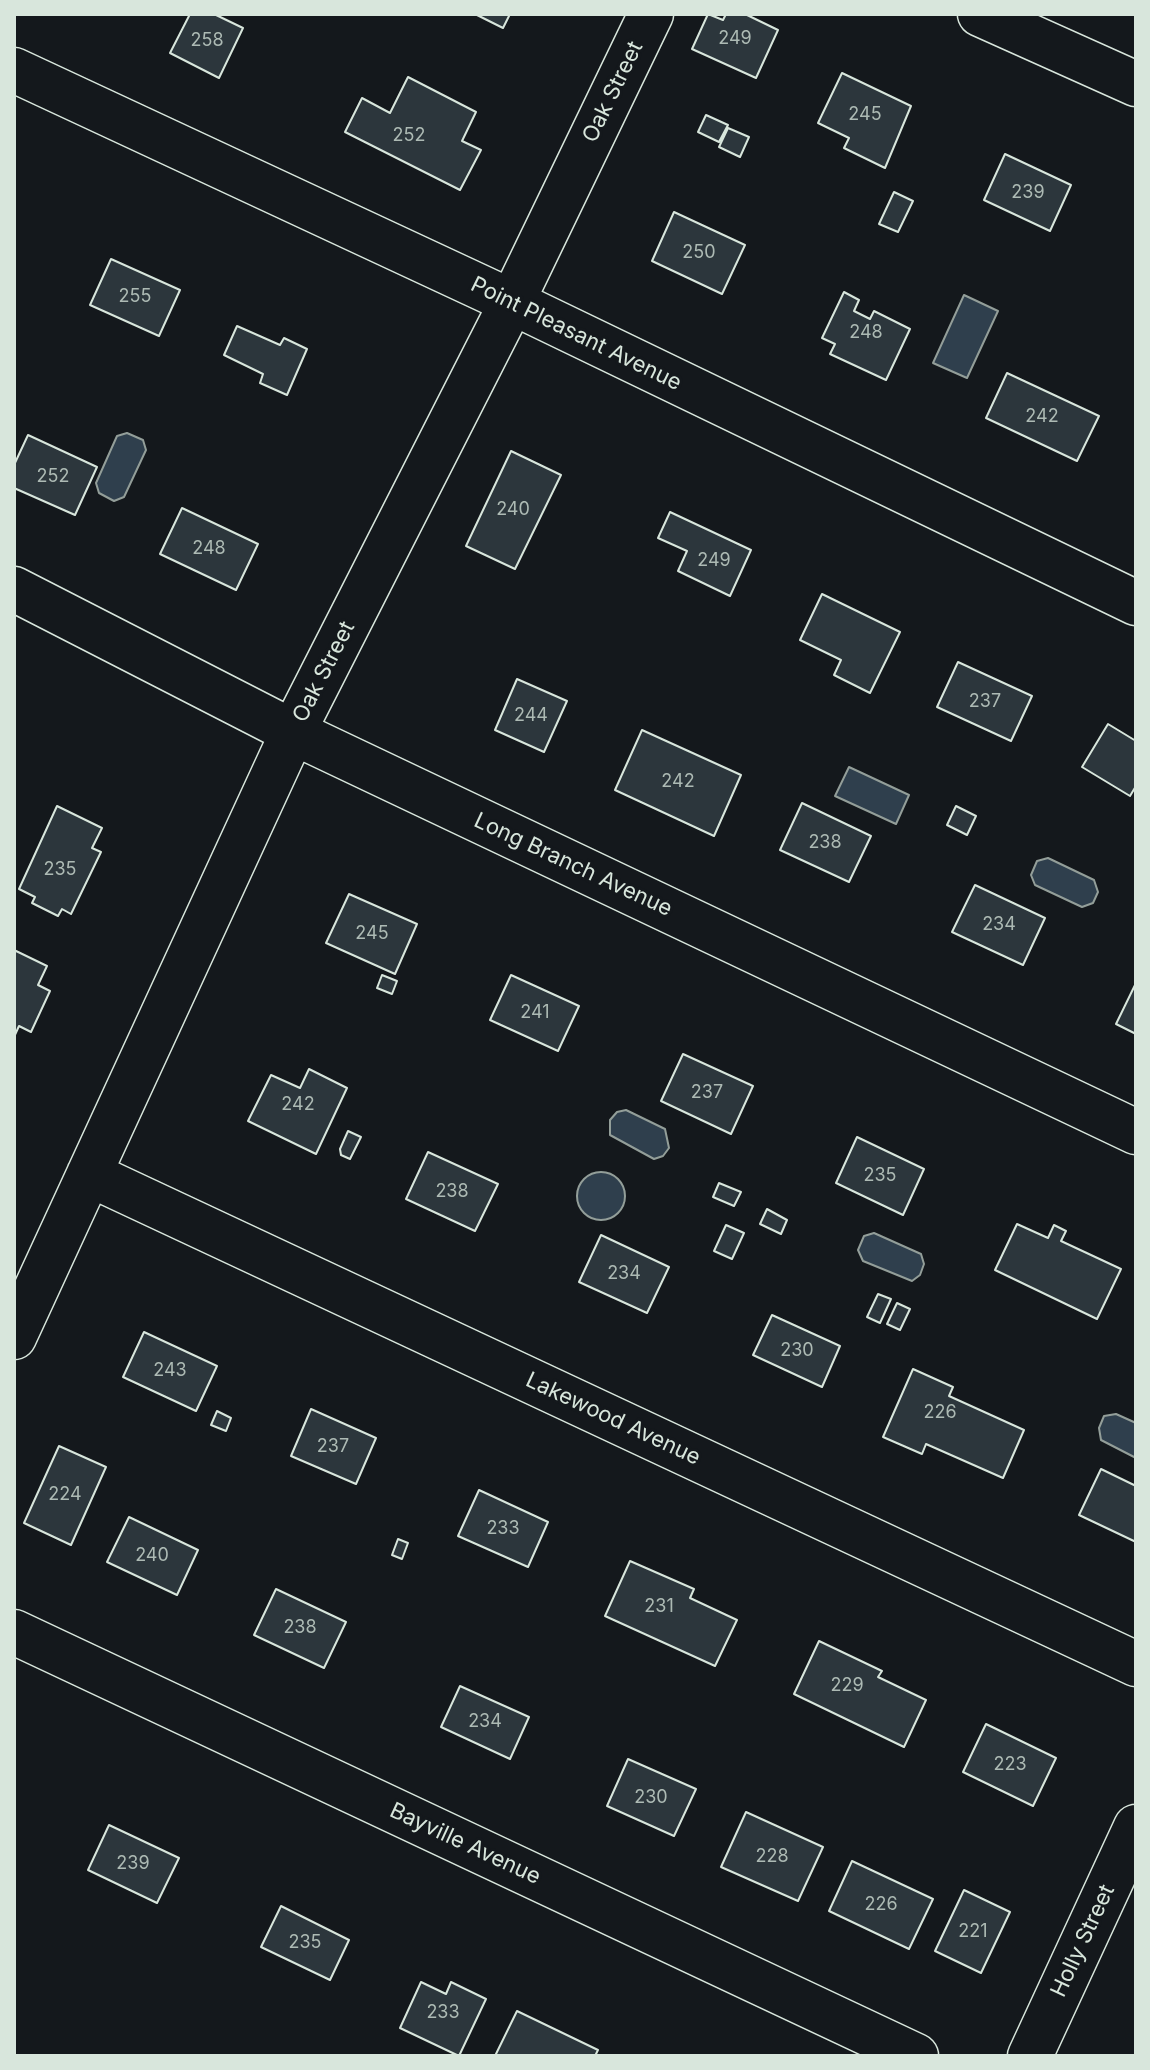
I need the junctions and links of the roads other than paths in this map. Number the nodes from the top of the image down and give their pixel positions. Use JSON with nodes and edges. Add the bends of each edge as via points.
{"nodes":[{"id":1,"x":651,"y":14,"type":"edge"},
{"id":2,"x":980,"y":14,"type":"edge"},
{"id":3,"x":14,"y":70,"type":"edge"},
{"id":4,"x":1136,"y":84,"type":"edge"},
{"id":5,"x":512,"y":302,"type":"junction"},
{"id":6,"x":14,"y":589,"type":"edge"},
{"id":7,"x":1136,"y":603,"type":"edge"},
{"id":8,"x":293,"y":732,"type":"junction"},
{"id":9,"x":1136,"y":1132,"type":"edge"},
{"id":10,"x":89,"y":1174,"type":"junction"},
{"id":11,"x":14,"y":1337,"type":"edge"},
{"id":12,"x":14,"y":1632,"type":"edge"},
{"id":13,"x":1136,"y":1664,"type":"edge"},
{"id":14,"x":1136,"y":1827,"type":"edge"},
{"id":15,"x":916,"y":2056,"type":"edge"},
{"id":16,"x":1030,"y":2056,"type":"edge"}],
"edges":[{"from":1,"to":5,"type":"street","name":"Oak Street"},
{"from":2,"to":4,"type":"street"},
{"from":3,"to":5,"type":"street","name":"Point Pleasant Avenue"},
{"from":5,"to":7,"type":"street","name":"Point Pleasant Avenue"},
{"from":5,"to":8,"type":"street","name":"Oak Street"},
{"from":6,"to":8,"type":"street","name":"Long Branch Avenue"},
{"from":8,"to":9,"type":"street","name":"Long Branch Avenue"},
{"from":8,"to":10,"type":"street","name":"Oak Street"},
{"from":10,"to":11,"type":"street","name":"Oak Street"},
{"from":10,"to":13,"type":"street","name":"Lakewood Avenue"},
{"from":12,"to":15,"type":"street","name":"Bayville Avenue"},
{"from":14,"to":16,"type":"street","name":"Holly Street"}]}
